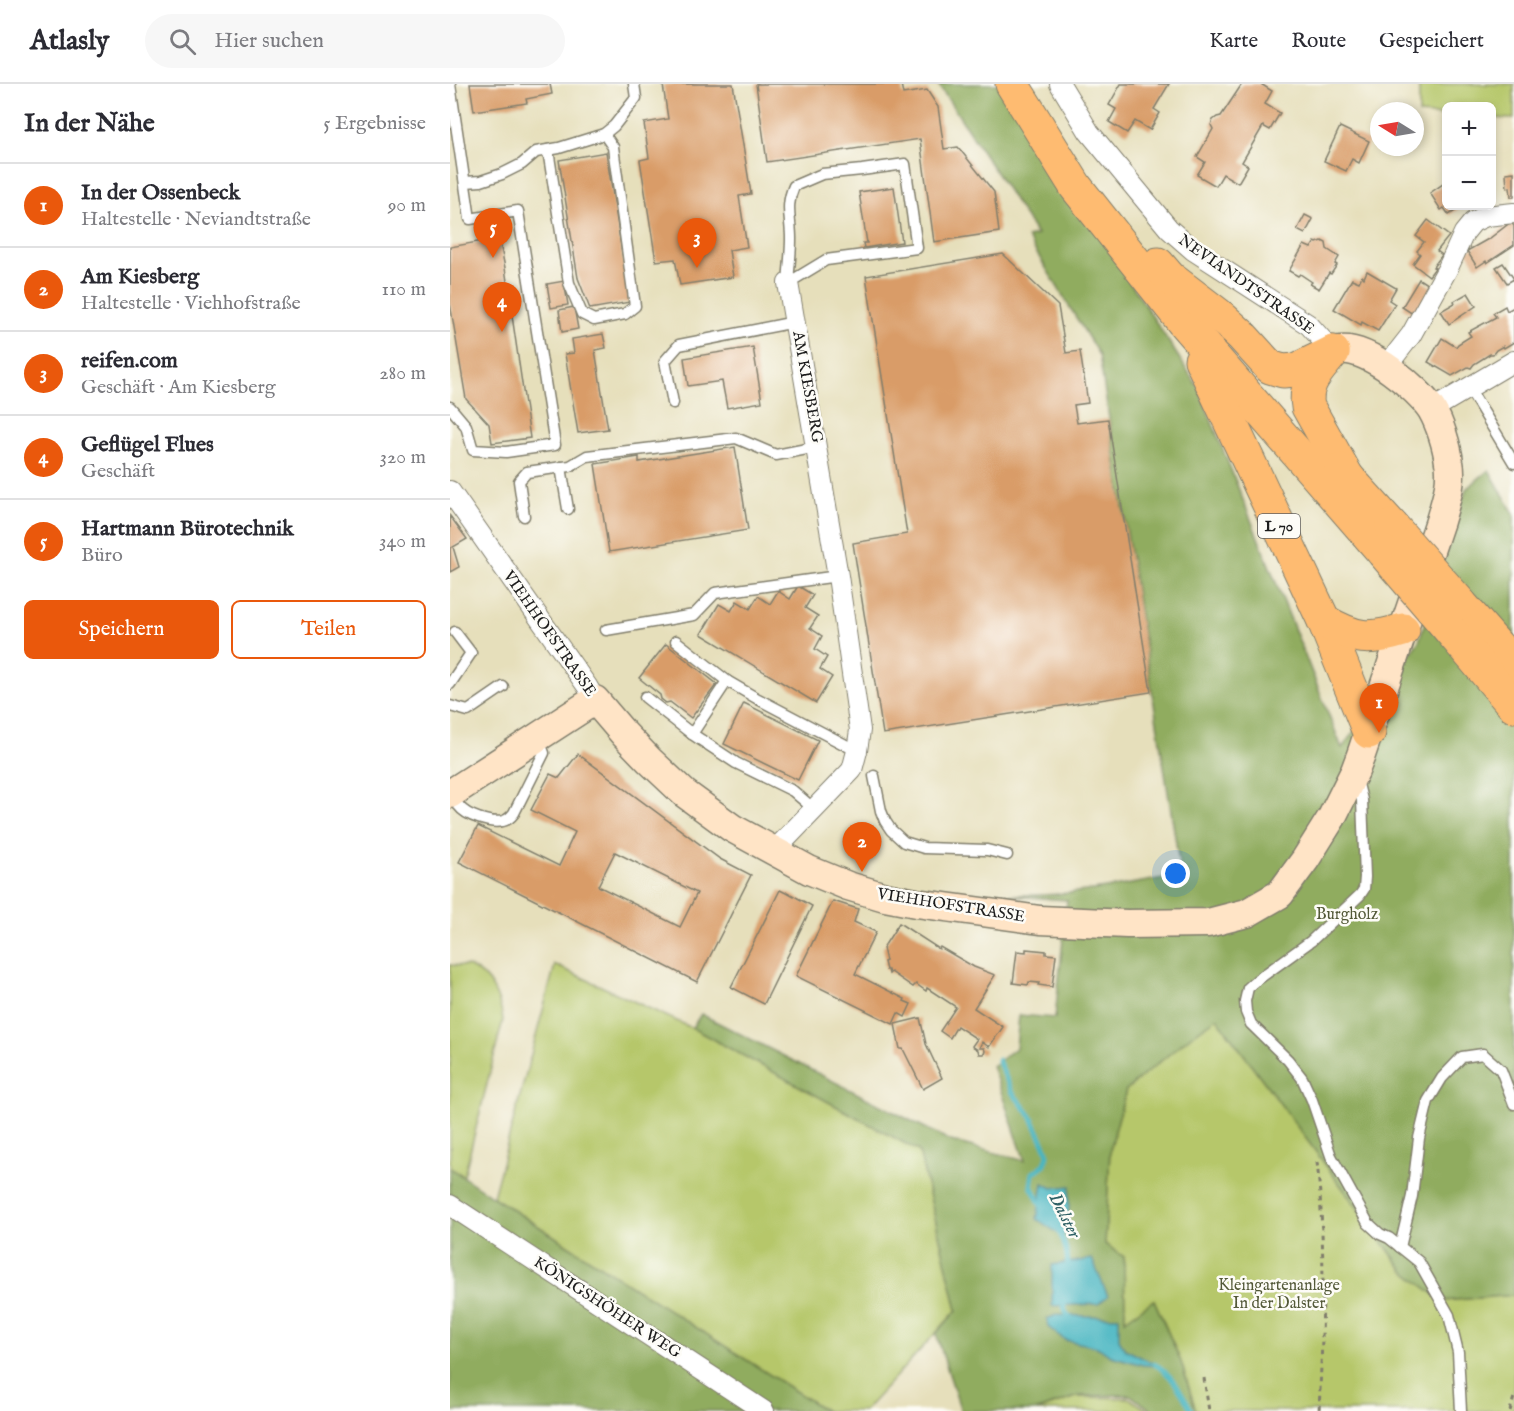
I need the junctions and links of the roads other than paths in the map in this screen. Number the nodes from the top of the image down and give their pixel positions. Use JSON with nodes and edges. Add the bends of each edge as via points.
{"nodes":[{"id":1,"x":450,"y":84,"type":"edge"},
{"id":2,"x":634,"y":84,"type":"edge"},
{"id":3,"x":1012,"y":84,"type":"edge"},
{"id":4,"x":1033,"y":84,"type":"edge"},
{"id":5,"x":1060,"y":84,"type":"edge"},
{"id":6,"x":604,"y":134,"type":"junction"},
{"id":7,"x":548,"y":150,"type":"junction"},
{"id":8,"x":465,"y":182,"type":"junction"},
{"id":9,"x":1514,"y":213,"type":"edge"},
{"id":10,"x":1170,"y":278,"type":"junction"},
{"id":11,"x":788,"y":283,"type":"junction"},
{"id":12,"x":795,"y":322,"type":"junction"},
{"id":13,"x":1184,"y":323,"type":"junction"},
{"id":14,"x":1333,"y":352,"type":"junction"},
{"id":15,"x":1514,"y":361,"type":"edge"},
{"id":16,"x":1386,"y":367,"type":"junction"},
{"id":17,"x":1469,"y":388,"type":"junction"},
{"id":18,"x":673,"y":403,"type":"dead end"},
{"id":19,"x":450,"y":407,"type":"edge"},
{"id":20,"x":1431,"y":410,"type":"junction"},
{"id":21,"x":817,"y":447,"type":"junction"},
{"id":22,"x":1514,"y":463,"type":"edge"},
{"id":23,"x":561,"y":467,"type":"junction"},
{"id":24,"x":1348,"y":478,"type":"junction"},
{"id":25,"x":450,"y":491,"type":"edge"},
{"id":26,"x":568,"y":509,"type":"dead end"},
{"id":27,"x":524,"y":516,"type":"dead end"},
{"id":28,"x":1387,"y":539,"type":"junction"},
{"id":29,"x":838,"y":576,"type":"junction"},
{"id":30,"x":1455,"y":616,"type":"junction"},
{"id":31,"x":1324,"y":621,"type":"junction"},
{"id":32,"x":606,"y":630,"type":"dead end"},
{"id":33,"x":1403,"y":630,"type":"junction"},
{"id":34,"x":455,"y":632,"type":"dead end"},
{"id":35,"x":676,"y":641,"type":"dead end"},
{"id":36,"x":1514,"y":665,"type":"edge"},
{"id":37,"x":728,"y":681,"type":"junction"},
{"id":38,"x":450,"y":684,"type":"edge"},
{"id":39,"x":503,"y":687,"type":"dead end"},
{"id":40,"x":645,"y":697,"type":"dead end"},
{"id":41,"x":595,"y":700,"type":"junction"},
{"id":42,"x":450,"y":706,"type":"edge"},
{"id":43,"x":1514,"y":706,"type":"edge"},
{"id":44,"x":692,"y":734,"type":"junction"},
{"id":45,"x":538,"y":737,"type":"junction"},
{"id":46,"x":858,"y":751,"type":"junction"},
{"id":47,"x":1362,"y":753,"type":"junction"},
{"id":48,"x":874,"y":776,"type":"dead end"},
{"id":49,"x":450,"y":794,"type":"edge"},
{"id":50,"x":815,"y":810,"type":"junction"},
{"id":51,"x":773,"y":852,"type":"junction"},
{"id":52,"x":1007,"y":855,"type":"dead end"},
{"id":53,"x":1514,"y":1104,"type":"edge"},
{"id":54,"x":450,"y":1205,"type":"edge"},
{"id":55,"x":1400,"y":1247,"type":"junction"},
{"id":56,"x":764,"y":1411,"type":"edge"},
{"id":57,"x":1461,"y":1411,"type":"edge"}],
"edges":[{"from":1,"to":8,"type":"lane"},
{"from":2,"to":6,"type":"lane","via":[[636,98]]},
{"from":3,"to":13,"type":"highway","number":"L 70","via":[[1076,186]]},
{"from":4,"to":10,"type":"highway","number":"L 70","via":[[1090,176]]},
{"from":5,"to":14,"type":"street","name":"NEVIANDTSTRASSE","via":[[1089,132],[1169,229],[1193,250],[1309,325]]},
{"from":6,"to":7,"type":"lane"},
{"from":6,"to":7,"type":"lane","via":[[612,147],[635,306],[625,314],[594,320],[582,314],[569,283]]},
{"from":7,"to":8,"type":"lane","via":[[537,152],[502,174]]},
{"from":8,"to":19,"type":"lane","via":[[470,219],[518,211],[555,446],[506,452],[473,450],[466,426]]},
{"from":9,"to":16,"type":"street","via":[[1486,216],[1473,222],[1411,335]]},
{"from":10,"to":14,"type":"highway","via":[[1220,316],[1270,367],[1296,370]]},
{"from":10,"to":24,"type":"highway","number":"L 70"},
{"from":11,"to":11,"type":"lane","via":[[788,207],[794,186],[822,174],[905,164],[916,248],[826,260]]},
{"from":11,"to":12,"type":"street","name":"AM KIESBERG"},
{"from":12,"to":18,"type":"lane","via":[[679,345],[665,361]]},
{"from":12,"to":21,"type":"street","name":"AM KIESBERG"},
{"from":13,"to":28,"type":"highway","number":"L 70"},
{"from":13,"to":31,"type":"highway","number":"L 70"},
{"from":14,"to":16,"type":"street","via":[[1352,351]]},
{"from":14,"to":24,"type":"highway","via":[[1307,388],[1306,397]]},
{"from":15,"to":17,"type":"street"},
{"from":16,"to":20,"type":"street","via":[[1406,381]]},
{"from":17,"to":20,"type":"street"},
{"from":17,"to":22,"type":"lane"},
{"from":20,"to":33,"type":"street","via":[[1450,465],[1448,490]]},
{"from":21,"to":23,"type":"lane","via":[[776,455],[736,438],[587,456]]},
{"from":21,"to":29,"type":"street","name":"AM KIESBERG"},
{"from":23,"to":26,"type":"lane"},
{"from":23,"to":27,"type":"lane","via":[[527,472],[519,481]]},
{"from":24,"to":28,"type":"highway","number":"L 70"},
{"from":25,"to":41,"type":"street","name":"VIEHHOFSTRASSE"},
{"from":28,"to":30,"type":"highway","number":"L 70","bridge":true},
{"from":29,"to":32,"type":"lane","via":[[715,593],[694,615]]},
{"from":29,"to":46,"type":"street","name":"AM KIESBERG","via":[[860,730]]},
{"from":30,"to":36,"type":"highway","number":"L 70"},
{"from":30,"to":43,"type":"highway","number":"L 70"},
{"from":31,"to":33,"type":"highway","via":[[1361,638]]},
{"from":31,"to":47,"type":"highway","number":"L 70"},
{"from":33,"to":47,"type":"street"},
{"from":34,"to":38,"type":"lane","via":[[471,653]]},
{"from":35,"to":37,"type":"lane"},
{"from":37,"to":44,"type":"lane"},
{"from":37,"to":46,"type":"lane"},
{"from":39,"to":42,"type":"lane","via":[[468,711]]},
{"from":40,"to":44,"type":"lane"},
{"from":41,"to":45,"type":"street"},
{"from":41,"to":51,"type":"street","name":"VIEHHOFSTRASSE","via":[[684,793]]},
{"from":44,"to":50,"type":"lane","via":[[736,763],[793,791]]},
{"from":45,"to":49,"type":"street"},
{"from":45,"to":49,"type":"lane","via":[[544,753],[508,819],[496,822],[476,817],[460,808]]},
{"from":46,"to":50,"type":"street","name":"AM KIESBERG","via":[[852,770]]},
{"from":47,"to":51,"type":"street","name":"VIEHHOFSTRASSE","via":[[1332,817],[1280,894],[1247,913],[1208,923],[1040,920],[916,903],[848,886]]},
{"from":47,"to":55,"type":"lane","via":[[1364,889],[1311,941],[1248,988],[1245,1001],[1251,1024],[1302,1078],[1331,1156],[1368,1223]]},
{"from":48,"to":52,"type":"lane","via":[[885,821],[904,842],[924,848],[987,850]]},
{"from":50,"to":51,"type":"street","name":"AM KIESBERG"},
{"from":53,"to":55,"type":"lane","via":[[1501,1070],[1483,1054],[1462,1057],[1442,1078],[1428,1101]]},
{"from":54,"to":56,"type":"street","name":"KÖNIGSHÖHER WEG"},
{"from":55,"to":57,"type":"lane","via":[[1419,1262],[1449,1315],[1458,1352]]}]}
